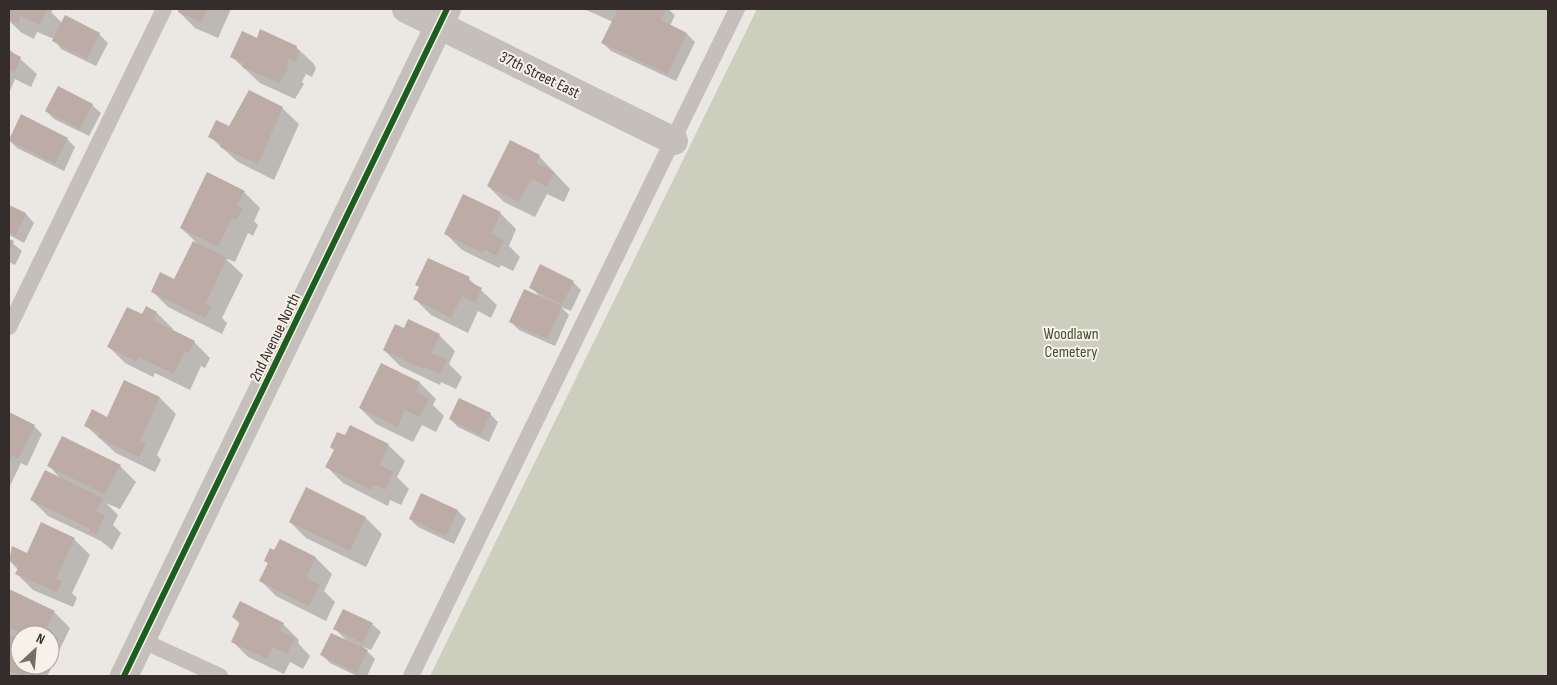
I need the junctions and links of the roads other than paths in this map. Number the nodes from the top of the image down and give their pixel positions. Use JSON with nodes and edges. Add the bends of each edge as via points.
{"nodes":[{"id":1,"x":164,"y":9,"type":"edge"},
{"id":2,"x":406,"y":9,"type":"edge"},
{"id":3,"x":737,"y":9,"type":"edge"},
{"id":4,"x":443,"y":17,"type":"edge"},
{"id":5,"x":674,"y":141,"type":"junction"},
{"id":6,"x":9,"y":328,"type":"edge"},
{"id":7,"x":141,"y":640,"type":"junction"},
{"id":8,"x":124,"y":676,"type":"edge"},
{"id":9,"x":220,"y":676,"type":"edge"},
{"id":10,"x":411,"y":676,"type":"edge"}],
"edges":[{"from":1,"to":6,"type":"lane"},
{"from":2,"to":4,"type":"street","name":"37th Street East"},
{"from":3,"to":5,"type":"lane"},
{"from":4,"to":5,"type":"street","name":"37th Street East"},
{"from":4,"to":7,"type":"street","name":"2nd Avenue North"},
{"from":5,"to":10,"type":"lane"},
{"from":7,"to":8,"type":"street","name":"2nd Avenue North"},
{"from":7,"to":9,"type":"lane"}]}
